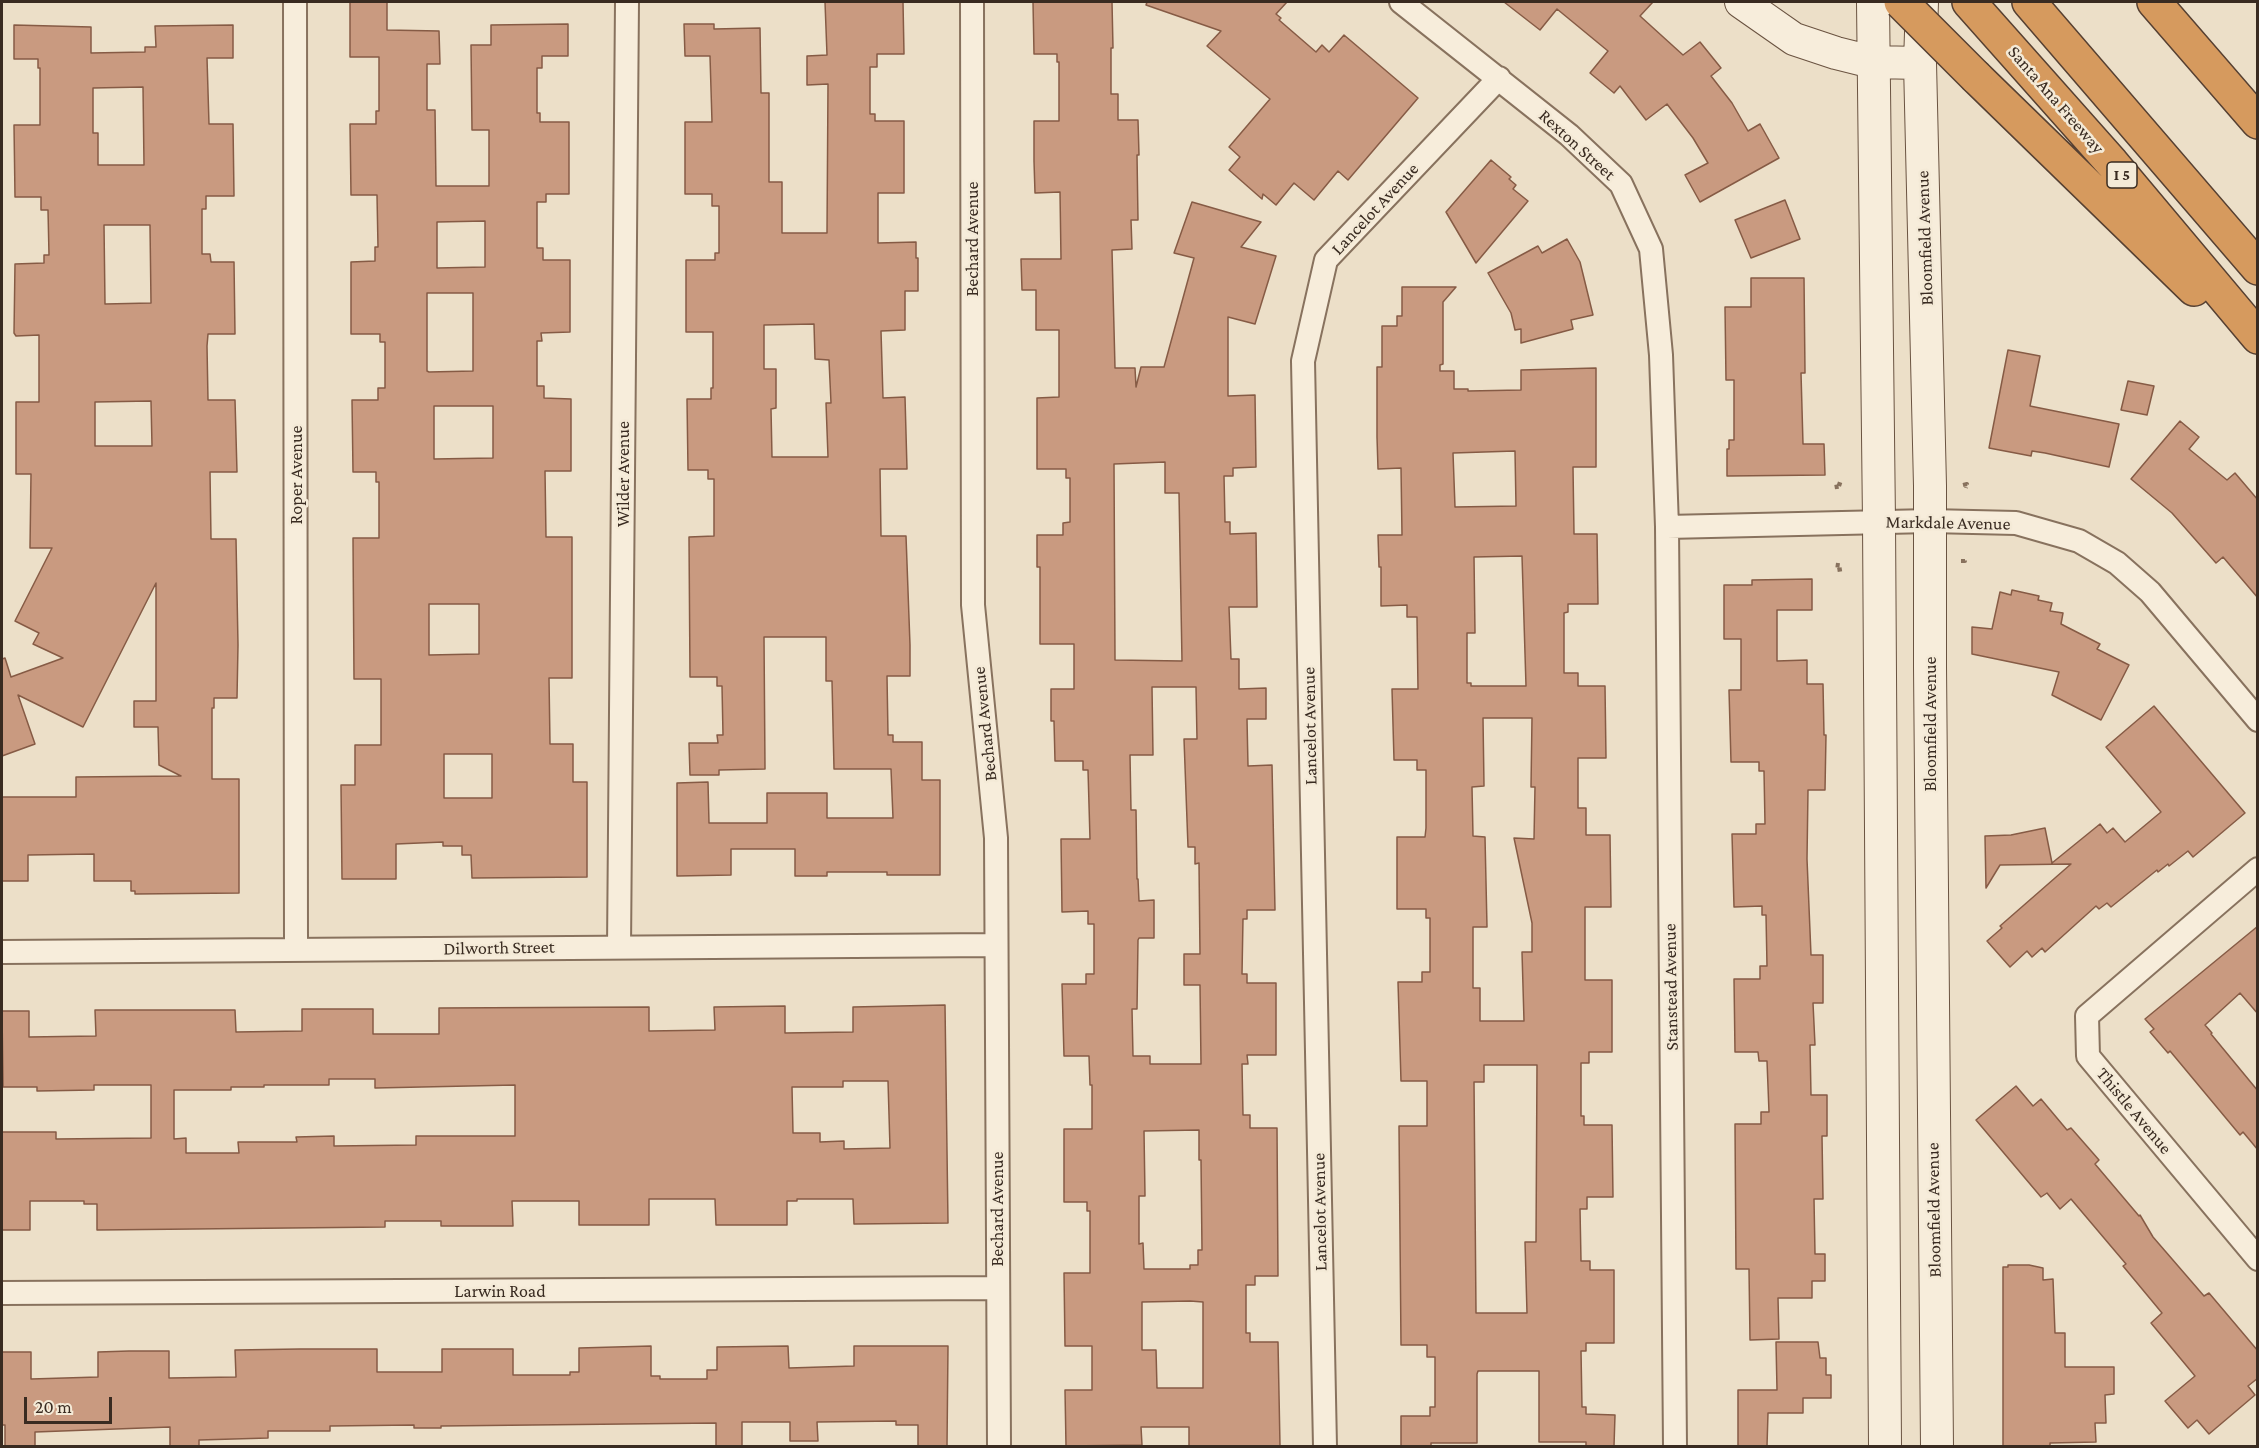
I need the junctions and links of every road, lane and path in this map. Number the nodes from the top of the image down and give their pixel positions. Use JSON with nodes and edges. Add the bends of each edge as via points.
{"nodes":[{"id":1,"x":295,"y":2,"type":"edge"},
{"id":2,"x":627,"y":2,"type":"edge"},
{"id":3,"x":972,"y":2,"type":"edge"},
{"id":4,"x":1401,"y":2,"type":"edge"},
{"id":5,"x":1741,"y":2,"type":"edge"},
{"id":6,"x":1873,"y":2,"type":"edge"},
{"id":7,"x":1901,"y":2,"type":"edge"},
{"id":8,"x":1922,"y":2,"type":"edge"},
{"id":9,"x":2028,"y":2,"type":"edge"},
{"id":10,"x":2154,"y":2,"type":"edge"},
{"id":11,"x":1976,"y":9,"type":"edge"},
{"id":12,"x":1872,"y":62,"type":"junction"},
{"id":13,"x":1920,"y":63,"type":"junction"},
{"id":14,"x":1499,"y":78,"type":"junction"},
{"id":15,"x":2258,"y":122,"type":"edge"},
{"id":16,"x":2258,"y":268,"type":"edge"},
{"id":17,"x":2258,"y":337,"type":"edge"},
{"id":18,"x":2258,"y":348,"type":"edge"},
{"id":19,"x":1842,"y":484,"type":"dead end"},
{"id":20,"x":1837,"y":489,"type":"dead end"},
{"id":21,"x":1930,"y":521,"type":"junction"},
{"id":22,"x":1879,"y":522,"type":"junction"},
{"id":23,"x":1667,"y":526,"type":"junction"},
{"id":24,"x":1838,"y":563,"type":"dead end"},
{"id":25,"x":1843,"y":568,"type":"dead end"},
{"id":26,"x":2258,"y":720,"type":"edge"},
{"id":27,"x":2258,"y":869,"type":"edge"},
{"id":28,"x":996,"y":945,"type":"junction"},
{"id":29,"x":619,"y":946,"type":"junction"},
{"id":30,"x":296,"y":950,"type":"junction"},
{"id":31,"x":2,"y":952,"type":"edge"},
{"id":32,"x":2258,"y":1259,"type":"edge"},
{"id":33,"x":998,"y":1288,"type":"junction"},
{"id":34,"x":2,"y":1293,"type":"edge"},
{"id":35,"x":999,"y":1446,"type":"edge"},
{"id":36,"x":1325,"y":1446,"type":"edge"},
{"id":37,"x":1676,"y":1446,"type":"edge"},
{"id":38,"x":1885,"y":1446,"type":"edge"},
{"id":39,"x":1936,"y":1446,"type":"edge"}],
"edges":[{"from":1,"to":30,"type":"street","name":"Roper Avenue"},
{"from":2,"to":29,"type":"street","name":"Wilder Avenue"},
{"from":3,"to":28,"type":"street","name":"Bechard Avenue","via":[[973,605],[996,838]]},
{"from":4,"to":14,"type":"street","name":"Rexton Street"},
{"from":5,"to":12,"type":"main road","via":[[1794,39]]},
{"from":6,"to":12,"type":"main road"},
{"from":7,"to":18,"type":"highway","bridge":true},
{"from":8,"to":13,"type":"main road","name":"Bloomfield Avenue"},
{"from":9,"to":16,"type":"highway"},
{"from":10,"to":15,"type":"highway"},
{"from":11,"to":17,"type":"highway","name":"Santa Ana Freeway","number":"I 5"},
{"from":12,"to":13,"type":"main road"},
{"from":12,"to":22,"type":"main road"},
{"from":13,"to":21,"type":"main road","name":"Bloomfield Avenue"},
{"from":14,"to":23,"type":"street","name":"Rexton Street","via":[[1621,184],[1651,249],[1661,355]]},
{"from":14,"to":36,"type":"street","name":"Lancelot Avenue","via":[[1326,260],[1303,362]]},
{"from":19,"to":20,"type":"path","via":[[1836,483]]},
{"from":21,"to":22,"type":"street","name":"Markdale Avenue"},
{"from":21,"to":26,"type":"street","name":"Markdale Avenue","via":[[2016,523],[2079,541],[2116,563],[2150,592]]},
{"from":21,"to":39,"type":"main road","name":"Bloomfield Avenue"},
{"from":22,"to":23,"type":"street","name":"Markdale Avenue"},
{"from":22,"to":38,"type":"main road"},
{"from":23,"to":37,"type":"street","name":"Stanstead Avenue"},
{"from":24,"to":25,"type":"path","via":[[1837,570]]},
{"from":27,"to":32,"type":"street","name":"Thistle Avenue","via":[[2087,1016],[2087,1026],[2088,1056]]},
{"from":28,"to":29,"type":"street","name":"Dilworth Street"},
{"from":28,"to":33,"type":"street","name":"Bechard Avenue"},
{"from":29,"to":30,"type":"street","name":"Dilworth Street"},
{"from":30,"to":31,"type":"street","name":"Dilworth Street"},
{"from":33,"to":34,"type":"street","name":"Larwin Road"},
{"from":33,"to":35,"type":"street","name":"Bechard Avenue"}]}
